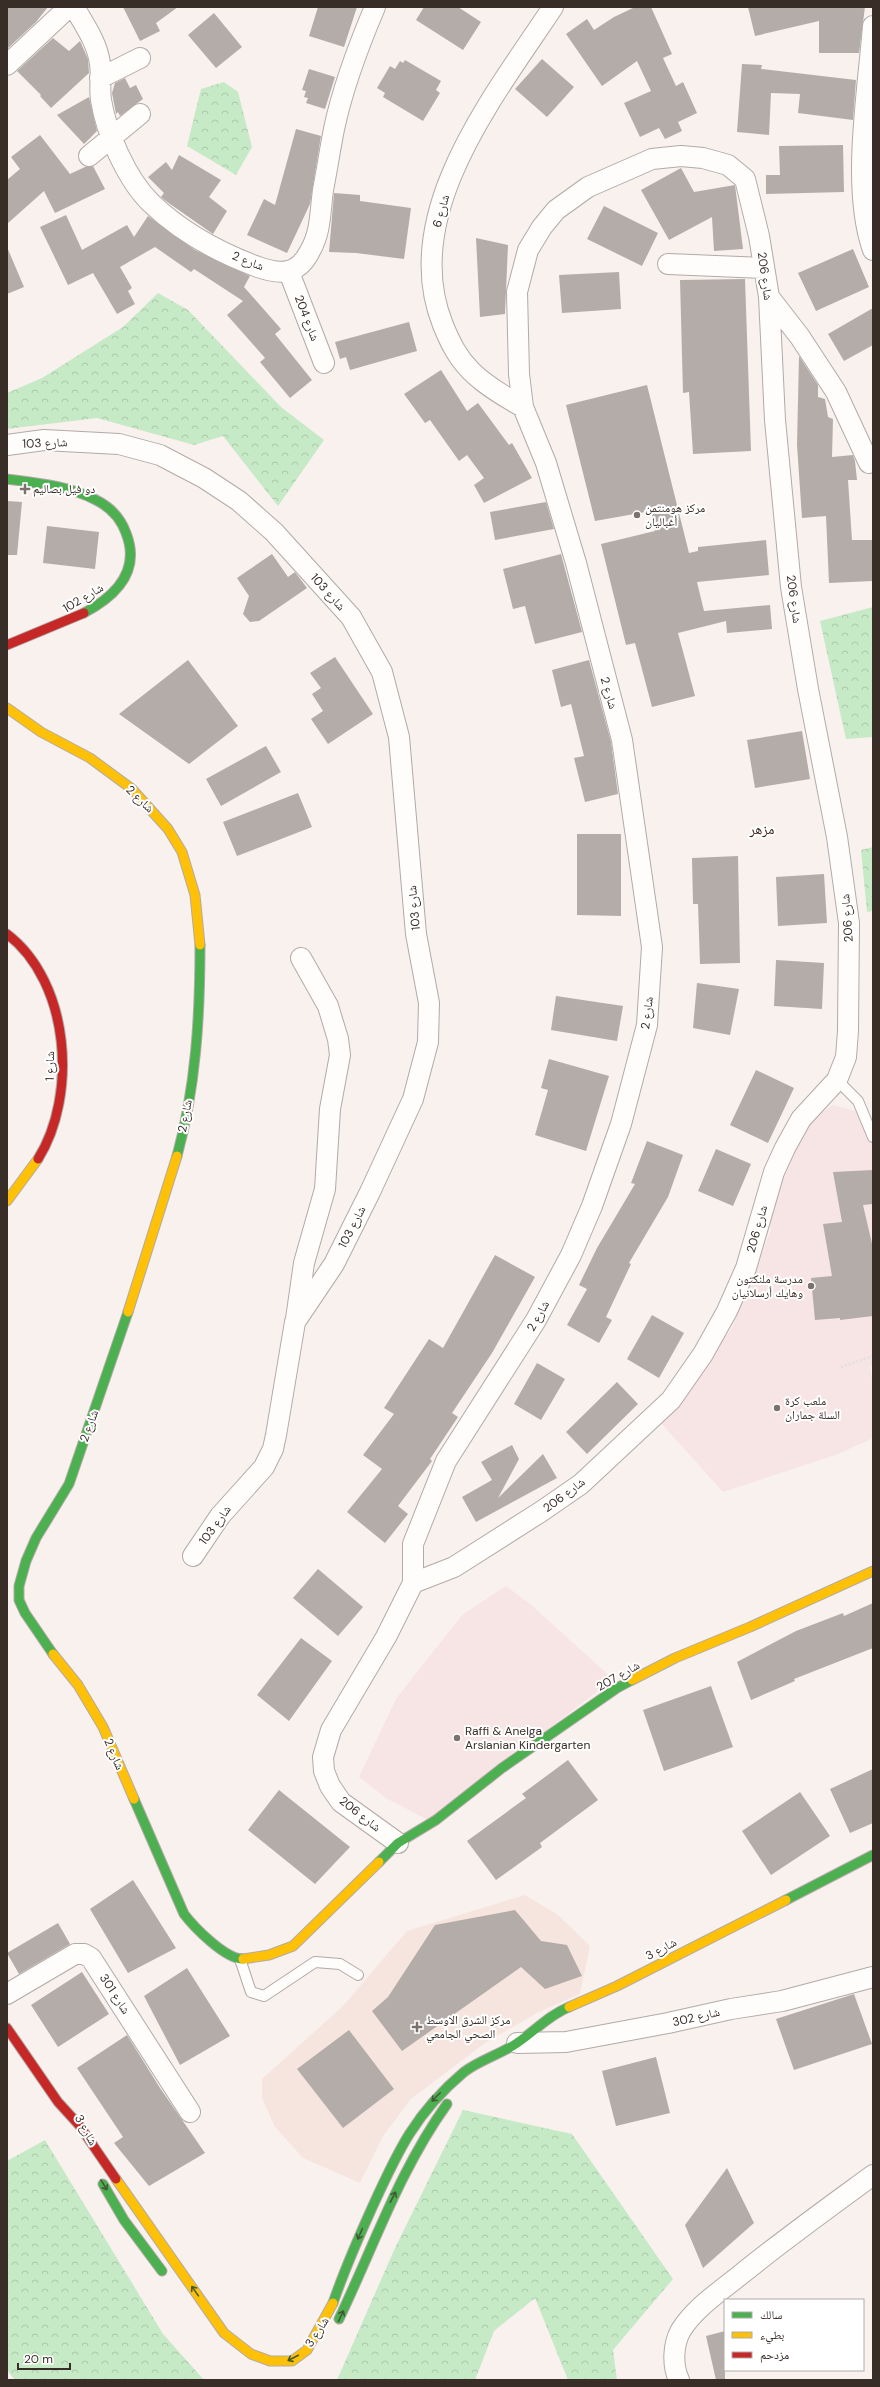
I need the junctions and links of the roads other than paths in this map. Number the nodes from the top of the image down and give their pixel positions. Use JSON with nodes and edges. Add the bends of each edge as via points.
{"nodes":[{"id":1,"x":69,"y":7,"type":"edge"},
{"id":2,"x":74,"y":7,"type":"edge"},
{"id":3,"x":375,"y":7,"type":"edge"},
{"id":4,"x":553,"y":7,"type":"edge"},
{"id":5,"x":873,"y":26,"type":"edge"},
{"id":6,"x":140,"y":58,"type":"dead end"},
{"id":7,"x":7,"y":65,"type":"edge"},
{"id":8,"x":100,"y":78,"type":"junction"},
{"id":9,"x":140,"y":114,"type":"dead end"},
{"id":10,"x":111,"y":138,"type":"junction"},
{"id":11,"x":89,"y":156,"type":"dead end"},
{"id":12,"x":873,"y":250,"type":"edge"},
{"id":13,"x":668,"y":264,"type":"dead end"},
{"id":14,"x":764,"y":268,"type":"junction"},
{"id":15,"x":289,"y":272,"type":"junction"},
{"id":16,"x":769,"y":297,"type":"junction"},
{"id":17,"x":324,"y":363,"type":"dead end"},
{"id":18,"x":523,"y":407,"type":"junction"},
{"id":19,"x":7,"y":445,"type":"edge"},
{"id":20,"x":869,"y":463,"type":"dead end"},
{"id":21,"x":7,"y":480,"type":"edge"},
{"id":22,"x":7,"y":645,"type":"edge"},
{"id":23,"x":7,"y":708,"type":"edge"},
{"id":24,"x":7,"y":934,"type":"edge"},
{"id":25,"x":301,"y":958,"type":"dead end"},
{"id":26,"x":837,"y":1080,"type":"junction"},
{"id":27,"x":873,"y":1137,"type":"edge"},
{"id":28,"x":7,"y":1202,"type":"edge"},
{"id":29,"x":295,"y":1322,"type":"junction"},
{"id":30,"x":193,"y":1556,"type":"dead end"},
{"id":31,"x":873,"y":1571,"type":"edge"},
{"id":32,"x":414,"y":1583,"type":"junction"},
{"id":33,"x":398,"y":1843,"type":"junction"},
{"id":34,"x":873,"y":1856,"type":"edge"},
{"id":35,"x":240,"y":1959,"type":"junction"},
{"id":36,"x":358,"y":1975,"type":"dead end"},
{"id":37,"x":873,"y":1977,"type":"edge"},
{"id":38,"x":7,"y":1994,"type":"edge"},
{"id":39,"x":7,"y":2028,"type":"edge"},
{"id":40,"x":516,"y":2043,"type":"junction"},
{"id":41,"x":466,"y":2071,"type":"junction"},
{"id":42,"x":58,"y":2102,"type":"junction"},
{"id":43,"x":190,"y":2112,"type":"dead end"},
{"id":44,"x":75,"y":2136,"type":"dead end"},
{"id":45,"x":98,"y":2175,"type":"dead end"},
{"id":46,"x":873,"y":2175,"type":"edge"},
{"id":47,"x":166,"y":2276,"type":"dead end"},
{"id":48,"x":334,"y":2330,"type":"dead end"},
{"id":49,"x":301,"y":2366,"type":"dead end"},
{"id":50,"x":289,"y":2370,"type":"dead end"},
{"id":51,"x":679,"y":2380,"type":"edge"}],
"edges":[{"from":1,"to":7,"type":"street"},
{"from":2,"to":8,"type":"street","name":"شارع 2","via":[[99,56]]},
{"from":3,"to":15,"type":"street","via":[[341,94],[323,192],[321,222],[306,259]]},
{"from":4,"to":18,"type":"street","name":"شارع 6","via":[[483,114],[458,159],[432,246],[430,274],[436,309],[453,349],[471,371],[502,395]]},
{"from":5,"to":12,"type":"street","via":[[863,144],[863,214]]},
{"from":6,"to":8,"type":"street"},
{"from":8,"to":10,"type":"street","name":"شارع 2","via":[[101,100]]},
{"from":9,"to":10,"type":"street"},
{"from":10,"to":11,"type":"street"},
{"from":10,"to":15,"type":"street","name":"شارع 2","via":[[149,201],[172,221],[241,260],[262,268]]},
{"from":13,"to":14,"type":"street"},
{"from":14,"to":16,"type":"street","name":"شارع 206"},
{"from":14,"to":18,"type":"street","name":"شارع 206","via":[[752,201],[745,179],[728,165],[696,157],[652,159],[588,187],[556,210],[528,250],[517,292],[519,374]]},
{"from":15,"to":17,"type":"street","name":"شارع 204"},
{"from":16,"to":20,"type":"street","via":[[800,336],[836,392]]},
{"from":16,"to":26,"type":"street","name":"شارع 206","via":[[775,420],[791,587],[837,837],[849,923],[848,1031],[846,1056]]},
{"from":18,"to":32,"type":"street","name":"شارع 2","via":[[546,463],[576,563],[622,740],[652,947],[647,1025],[621,1124],[592,1206],[571,1255],[536,1320],[446,1461],[413,1544]]},
{"from":19,"to":29,"type":"street","name":"شارع 103","via":[[44,440],[119,444],[160,455],[204,478],[251,511],[317,578],[351,617],[382,672],[399,738],[416,934],[429,1003],[428,1042],[413,1099],[370,1192],[334,1264]]},
{"from":21,"to":22,"type":"street","name":"شارع 102","via":[[55,485],[85,493],[118,516],[127,530],[132,552],[123,581],[107,599],[67,622]]},
{"from":23,"to":35,"type":"street","name":"شارع 2","via":[[41,732],[108,771],[132,789],[153,810],[168,828],[182,852],[195,894],[200,935],[200,998],[194,1073],[178,1154],[92,1419],[68,1484],[26,1560],[19,1586],[19,1600],[43,1642],[78,1685],[103,1727],[184,1914],[197,1930],[215,1945]]},
{"from":24,"to":28,"type":"street","name":"شارع 1","via":[[31,957],[46,986],[58,1019],[64,1051],[61,1100],[56,1120],[41,1154]]},
{"from":25,"to":29,"type":"street","via":[[328,1006],[340,1055],[330,1109],[325,1189],[304,1263]]},
{"from":26,"to":27,"type":"lane","via":[[858,1101]]},
{"from":26,"to":32,"type":"street","name":"شارع 206","via":[[801,1119],[785,1148],[762,1209],[746,1268],[727,1311],[703,1354],[671,1400],[580,1484],[555,1502],[454,1567]]},
{"from":29,"to":30,"type":"street","name":"شارع 103","via":[[273,1449],[264,1467],[220,1516]]},
{"from":31,"to":33,"type":"street","name":"شارع 207","via":[[675,1658],[617,1688],[502,1768],[436,1820]]},
{"from":32,"to":33,"type":"street","name":"شارع 206","via":[[386,1637],[331,1730],[323,1757],[324,1771],[330,1786],[341,1802]]},
{"from":33,"to":35,"type":"street","via":[[293,1946],[269,1955]]},
{"from":34,"to":40,"type":"street","name":"شارع 3","via":[[617,1986],[556,2012]]},
{"from":35,"to":36,"type":"lane","via":[[251,1992],[264,1996],[315,1962],[340,1964]]},
{"from":37,"to":40,"type":"street","name":"شارع 302","via":[[782,2001],[731,2009],[668,2024],[566,2042]]},
{"from":38,"to":43,"type":"street","name":"شارع 301","via":[[75,1954],[84,1954],[92,1958]]},
{"from":39,"to":42,"type":"street","name":"شارع 3"},
{"from":40,"to":41,"type":"street","name":"شارع 3"},
{"from":41,"to":42,"type":"street","name":"شارع 3","one_way":true,"via":[[433,2100],[411,2128],[376,2197],[344,2270],[332,2306],[318,2332],[307,2350],[292,2361],[284,2362],[270,2361],[251,2354],[224,2333],[79,2125]]},
{"from":48,"to":41,"type":"street","name":"شارع 3","one_way":true,"via":[[356,2287],[381,2221],[415,2152],[454,2095]]},
{"from":42,"to":44,"type":"street","name":"شارع 3"},
{"from":45,"to":47,"type":"street","one_way":true,"via":[[124,2220]]},
{"from":46,"to":51,"type":"street","via":[[768,2252],[714,2295],[690,2318],[681,2331],[674,2354]]},
{"from":49,"to":50,"type":"street"}]}
